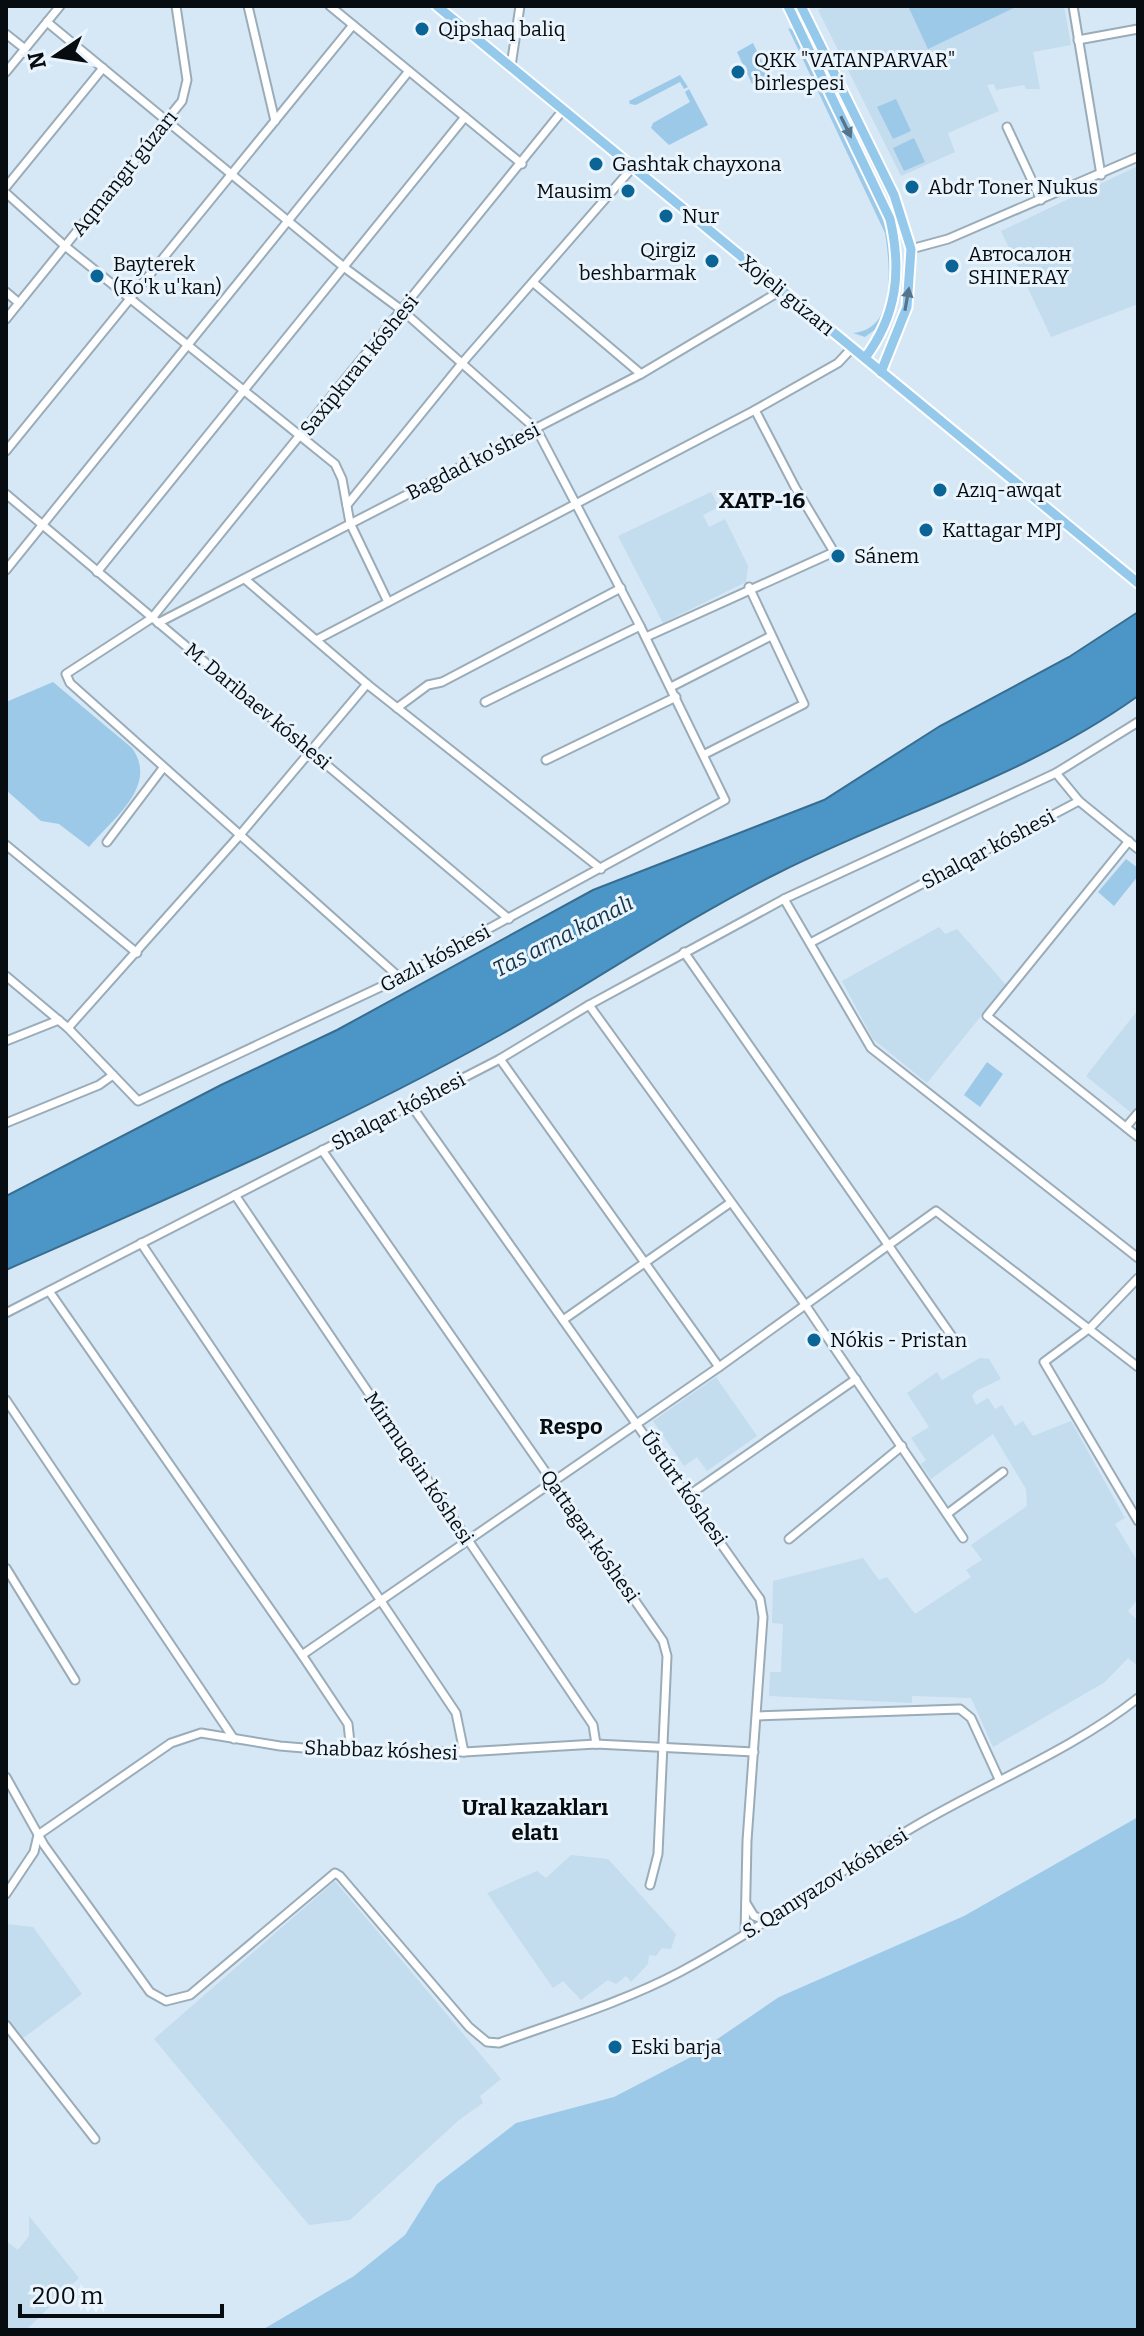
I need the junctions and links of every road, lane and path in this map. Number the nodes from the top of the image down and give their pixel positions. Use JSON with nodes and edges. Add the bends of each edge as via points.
{"nodes":[{"id":1,"x":60,"y":6,"type":"edge"},
{"id":2,"x":176,"y":6,"type":"edge"},
{"id":3,"x":248,"y":6,"type":"edge"},
{"id":4,"x":330,"y":6,"type":"edge"},
{"id":5,"x":437,"y":6,"type":"edge"},
{"id":6,"x":520,"y":6,"type":"edge"},
{"id":7,"x":788,"y":6,"type":"edge"},
{"id":8,"x":1073,"y":6,"type":"edge"},
{"id":9,"x":803,"y":9,"type":"edge"},
{"id":10,"x":793,"y":17,"type":"junction"},
{"id":11,"x":47,"y":22,"type":"junction"},
{"id":12,"x":353,"y":25,"type":"junction"},
{"id":13,"x":1138,"y":29,"type":"edge"},
{"id":14,"x":6,"y":34,"type":"edge"},
{"id":15,"x":1078,"y":40,"type":"junction"},
{"id":16,"x":25,"y":49,"type":"junction"},
{"id":17,"x":511,"y":66,"type":"junction"},
{"id":18,"x":103,"y":68,"type":"junction"},
{"id":19,"x":409,"y":71,"type":"junction"},
{"id":20,"x":6,"y":72,"type":"edge"},
{"id":21,"x":563,"y":110,"type":"junction"},
{"id":22,"x":465,"y":117,"type":"junction"},
{"id":23,"x":168,"y":121,"type":"junction"},
{"id":24,"x":275,"y":121,"type":"junction"},
{"id":25,"x":1007,"y":127,"type":"dead end"},
{"id":26,"x":1138,"y":157,"type":"edge"},
{"id":27,"x":522,"y":164,"type":"junction"},
{"id":28,"x":633,"y":167,"type":"junction"},
{"id":29,"x":233,"y":175,"type":"junction"},
{"id":30,"x":1101,"y":175,"type":"junction"},
{"id":31,"x":6,"y":187,"type":"edge"},
{"id":32,"x":6,"y":193,"type":"edge"},
{"id":33,"x":1041,"y":200,"type":"junction"},
{"id":34,"x":288,"y":221,"type":"junction"},
{"id":35,"x":65,"y":246,"type":"junction"},
{"id":36,"x":911,"y":249,"type":"junction"},
{"id":37,"x":345,"y":268,"type":"junction"},
{"id":38,"x":535,"y":284,"type":"junction"},
{"id":39,"x":782,"y":290,"type":"junction"},
{"id":40,"x":6,"y":292,"type":"edge"},
{"id":41,"x":132,"y":298,"type":"junction"},
{"id":42,"x":19,"y":303,"type":"junction"},
{"id":43,"x":403,"y":311,"type":"junction"},
{"id":44,"x":6,"y":319,"type":"edge"},
{"id":45,"x":187,"y":343,"type":"junction"},
{"id":46,"x":875,"y":345,"type":"junction"},
{"id":47,"x":852,"y":348,"type":"junction"},
{"id":48,"x":889,"y":352,"type":"junction"},
{"id":49,"x":865,"y":358,"type":"junction"},
{"id":50,"x":463,"y":362,"type":"junction"},
{"id":51,"x":881,"y":372,"type":"junction"},
{"id":52,"x":641,"y":374,"type":"junction"},
{"id":53,"x":246,"y":390,"type":"junction"},
{"id":54,"x":755,"y":410,"type":"junction"},
{"id":55,"x":537,"y":430,"type":"junction"},
{"id":56,"x":302,"y":435,"type":"junction"},
{"id":57,"x":6,"y":451,"type":"edge"},
{"id":58,"x":6,"y":494,"type":"edge"},
{"id":59,"x":575,"y":502,"type":"junction"},
{"id":60,"x":347,"y":505,"type":"junction"},
{"id":61,"x":350,"y":523,"type":"junction"},
{"id":62,"x":42,"y":525,"type":"junction"},
{"id":63,"x":6,"y":570,"type":"edge"},
{"id":64,"x":97,"y":572,"type":"junction"},
{"id":65,"x":246,"y":580,"type":"junction"},
{"id":66,"x":1138,"y":583,"type":"edge"},
{"id":67,"x":749,"y":587,"type":"junction"},
{"id":68,"x":621,"y":588,"type":"junction"},
{"id":69,"x":388,"y":602,"type":"junction"},
{"id":70,"x":155,"y":620,"type":"junction"},
{"id":71,"x":640,"y":626,"type":"junction"},
{"id":72,"x":771,"y":636,"type":"junction"},
{"id":73,"x":646,"y":637,"type":"junction"},
{"id":74,"x":316,"y":640,"type":"junction"},
{"id":75,"x":367,"y":684,"type":"junction"},
{"id":76,"x":671,"y":687,"type":"junction"},
{"id":77,"x":676,"y":697,"type":"junction"},
{"id":78,"x":485,"y":702,"type":"dead end"},
{"id":79,"x":397,"y":708,"type":"junction"},
{"id":80,"x":1138,"y":722,"type":"edge"},
{"id":81,"x":312,"y":751,"type":"junction"},
{"id":82,"x":705,"y":754,"type":"junction"},
{"id":83,"x":546,"y":760,"type":"dead end"},
{"id":84,"x":163,"y":768,"type":"junction"},
{"id":85,"x":1056,"y":773,"type":"junction"},
{"id":86,"x":1079,"y":801,"type":"junction"},
{"id":87,"x":239,"y":836,"type":"junction"},
{"id":88,"x":1129,"y":841,"type":"junction"},
{"id":89,"x":107,"y":842,"type":"dead end"},
{"id":90,"x":6,"y":845,"type":"edge"},
{"id":91,"x":1138,"y":849,"type":"edge"},
{"id":92,"x":601,"y":869,"type":"junction"},
{"id":93,"x":784,"y":899,"type":"junction"},
{"id":94,"x":509,"y":919,"type":"junction"},
{"id":95,"x":812,"y":942,"type":"junction"},
{"id":96,"x":684,"y":952,"type":"junction"},
{"id":97,"x":137,"y":953,"type":"junction"},
{"id":98,"x":6,"y":976,"type":"edge"},
{"id":99,"x":399,"y":977,"type":"junction"},
{"id":100,"x":589,"y":1005,"type":"junction"},
{"id":101,"x":59,"y":1020,"type":"junction"},
{"id":102,"x":68,"y":1028,"type":"junction"},
{"id":103,"x":6,"y":1041,"type":"edge"},
{"id":104,"x":500,"y":1059,"type":"junction"},
{"id":105,"x":113,"y":1075,"type":"junction"},
{"id":106,"x":411,"y":1105,"type":"junction"},
{"id":107,"x":1138,"y":1113,"type":"edge"},
{"id":108,"x":6,"y":1123,"type":"edge"},
{"id":109,"x":1126,"y":1127,"type":"junction"},
{"id":110,"x":1138,"y":1137,"type":"edge"},
{"id":111,"x":322,"y":1150,"type":"junction"},
{"id":112,"x":235,"y":1195,"type":"junction"},
{"id":113,"x":730,"y":1203,"type":"junction"},
{"id":114,"x":141,"y":1243,"type":"junction"},
{"id":115,"x":886,"y":1245,"type":"junction"},
{"id":116,"x":1138,"y":1258,"type":"edge"},
{"id":117,"x":646,"y":1262,"type":"junction"},
{"id":118,"x":1138,"y":1278,"type":"edge"},
{"id":119,"x":49,"y":1291,"type":"junction"},
{"id":120,"x":804,"y":1303,"type":"junction"},
{"id":121,"x":6,"y":1313,"type":"edge"},
{"id":122,"x":563,"y":1320,"type":"junction"},
{"id":123,"x":1091,"y":1327,"type":"junction"},
{"id":124,"x":953,"y":1338,"type":"dead end"},
{"id":125,"x":719,"y":1367,"type":"junction"},
{"id":126,"x":1138,"y":1367,"type":"edge"},
{"id":127,"x":856,"y":1379,"type":"junction"},
{"id":128,"x":6,"y":1400,"type":"edge"},
{"id":129,"x":638,"y":1423,"type":"junction"},
{"id":130,"x":902,"y":1446,"type":"junction"},
{"id":131,"x":1003,"y":1472,"type":"dead end"},
{"id":132,"x":553,"y":1481,"type":"junction"},
{"id":133,"x":689,"y":1495,"type":"junction"},
{"id":134,"x":947,"y":1514,"type":"junction"},
{"id":135,"x":1138,"y":1521,"type":"edge"},
{"id":136,"x":963,"y":1538,"type":"dead end"},
{"id":137,"x":789,"y":1539,"type":"dead end"},
{"id":138,"x":468,"y":1541,"type":"junction"},
{"id":139,"x":6,"y":1568,"type":"edge"},
{"id":140,"x":382,"y":1601,"type":"junction"},
{"id":141,"x":302,"y":1655,"type":"junction"},
{"id":142,"x":75,"y":1680,"type":"dead end"},
{"id":143,"x":1138,"y":1698,"type":"edge"},
{"id":144,"x":758,"y":1716,"type":"junction"},
{"id":145,"x":234,"y":1739,"type":"junction"},
{"id":146,"x":596,"y":1744,"type":"junction"},
{"id":147,"x":663,"y":1748,"type":"junction"},
{"id":148,"x":351,"y":1752,"type":"junction"},
{"id":149,"x":464,"y":1752,"type":"junction"},
{"id":150,"x":754,"y":1752,"type":"junction"},
{"id":151,"x":6,"y":1777,"type":"edge"},
{"id":152,"x":999,"y":1779,"type":"junction"},
{"id":153,"x":38,"y":1835,"type":"junction"},
{"id":154,"x":650,"y":1885,"type":"dead end"},
{"id":155,"x":6,"y":1894,"type":"edge"},
{"id":156,"x":745,"y":1900,"type":"junction"},
{"id":157,"x":767,"y":1921,"type":"junction"},
{"id":158,"x":745,"y":1934,"type":"junction"},
{"id":159,"x":6,"y":2025,"type":"edge"},
{"id":160,"x":95,"y":2139,"type":"dead end"}],
"edges":[{"from":1,"to":11,"type":"street"},
{"from":2,"to":23,"type":"street","name":"Aqmangıt gúzarı","via":[[187,80],[182,101]]},
{"from":3,"to":24,"type":"street"},
{"from":4,"to":12,"type":"street"},
{"from":5,"to":17,"type":"main road","name":"Xojeli gúzarı"},
{"from":6,"to":17,"type":"street"},
{"from":7,"to":10,"type":"main road"},
{"from":8,"to":15,"type":"street"},
{"from":9,"to":10,"type":"main road"},
{"from":9,"to":36,"type":"main road","via":[[894,195]]},
{"from":10,"to":46,"type":"main road","one_way":true,"via":[[892,224],[896,293]]},
{"from":11,"to":16,"type":"street"},
{"from":11,"to":18,"type":"street"},
{"from":12,"to":19,"type":"street"},
{"from":12,"to":24,"type":"street"},
{"from":13,"to":15,"type":"street"},
{"from":14,"to":16,"type":"street"},
{"from":15,"to":30,"type":"street"},
{"from":16,"to":20,"type":"street"},
{"from":17,"to":21,"type":"main road","name":"Xojeli gúzarı"},
{"from":18,"to":23,"type":"street"},
{"from":18,"to":31,"type":"street"},
{"from":19,"to":22,"type":"street"},
{"from":19,"to":34,"type":"street"},
{"from":21,"to":27,"type":"street","name":"Saxipkıran kóshesi"},
{"from":21,"to":28,"type":"main road","name":"Xojeli gúzarı"},
{"from":22,"to":27,"type":"street"},
{"from":22,"to":37,"type":"street"},
{"from":23,"to":29,"type":"street"},
{"from":23,"to":35,"type":"street","name":"Aqmangıt gúzarı"},
{"from":24,"to":29,"type":"street"},
{"from":25,"to":33,"type":"street"},
{"from":26,"to":30,"type":"street"},
{"from":27,"to":43,"type":"street","name":"Saxipkıran kóshesi"},
{"from":28,"to":38,"type":"street"},
{"from":28,"to":39,"type":"main road","name":"Xojeli gúzarı"},
{"from":29,"to":34,"type":"street"},
{"from":29,"to":41,"type":"street"},
{"from":30,"to":33,"type":"street"},
{"from":32,"to":35,"type":"street"},
{"from":33,"to":36,"type":"street"},
{"from":34,"to":37,"type":"street"},
{"from":34,"to":45,"type":"street"},
{"from":35,"to":41,"type":"street"},
{"from":35,"to":42,"type":"street","name":"Aqmangıt gúzarı"},
{"from":48,"to":36,"type":"main road","one_way":true,"via":[[907,307]]},
{"from":37,"to":43,"type":"street"},
{"from":37,"to":53,"type":"street"},
{"from":38,"to":50,"type":"street"},
{"from":38,"to":52,"type":"street"},
{"from":39,"to":47,"type":"main road","name":"Xojeli gúzarı"},
{"from":39,"to":52,"type":"street","name":"Bagdad ko'shesi"},
{"from":40,"to":42,"type":"street"},
{"from":41,"to":45,"type":"street"},
{"from":41,"to":57,"type":"street"},
{"from":42,"to":44,"type":"street","name":"Aqmangıt gúzarı"},
{"from":43,"to":50,"type":"street"},
{"from":43,"to":56,"type":"street","name":"Saxipkıran kóshesi"},
{"from":45,"to":53,"type":"street"},
{"from":45,"to":62,"type":"street"},
{"from":46,"to":48,"type":"main road","via":[[879,353]]},
{"from":46,"to":49,"type":"main road"},
{"from":47,"to":49,"type":"main road","name":"Xojeli gúzarı"},
{"from":47,"to":54,"type":"street","via":[[838,363]]},
{"from":48,"to":51,"type":"main road"},
{"from":49,"to":51,"type":"main road","name":"Xojeli gúzarı"},
{"from":50,"to":55,"type":"street"},
{"from":50,"to":60,"type":"street"},
{"from":51,"to":66,"type":"main road","name":"Xojeli gúzarı"},
{"from":52,"to":55,"type":"street","name":"Bagdad ko'shesi"},
{"from":53,"to":56,"type":"street"},
{"from":53,"to":64,"type":"street"},
{"from":54,"to":59,"type":"street"},
{"from":54,"to":67,"type":"street","via":[[834,552]]},
{"from":55,"to":59,"type":"street"},
{"from":55,"to":61,"type":"street","name":"Bagdad ko'shesi"},
{"from":56,"to":60,"type":"street","via":[[335,464]]},
{"from":56,"to":70,"type":"street","name":"Saxipkıran kóshesi"},
{"from":58,"to":62,"type":"street","name":"M. Daribaev kóshesi"},
{"from":59,"to":68,"type":"street"},
{"from":59,"to":69,"type":"street"},
{"from":60,"to":61,"type":"street"},
{"from":61,"to":65,"type":"street","name":"Bagdad ko'shesi"},
{"from":61,"to":69,"type":"street"},
{"from":62,"to":63,"type":"street"},
{"from":62,"to":64,"type":"street","name":"M. Daribaev kóshesi"},
{"from":64,"to":70,"type":"street","name":"M. Daribaev kóshesi"},
{"from":65,"to":70,"type":"street","name":"Bagdad ko'shesi"},
{"from":65,"to":74,"type":"street"},
{"from":67,"to":72,"type":"street"},
{"from":67,"to":73,"type":"street"},
{"from":68,"to":71,"type":"street"},
{"from":68,"to":79,"type":"street","via":[[428,685]]},
{"from":69,"to":74,"type":"street"},
{"from":70,"to":81,"type":"street","name":"M. Daribaev kóshesi"},
{"from":70,"to":84,"type":"street","via":[[66,674]]},
{"from":71,"to":73,"type":"street"},
{"from":71,"to":78,"type":"street"},
{"from":72,"to":76,"type":"street"},
{"from":72,"to":82,"type":"street","via":[[804,704]]},
{"from":73,"to":76,"type":"street"},
{"from":74,"to":75,"type":"street"},
{"from":75,"to":79,"type":"street"},
{"from":75,"to":81,"type":"street"},
{"from":76,"to":77,"type":"street"},
{"from":77,"to":82,"type":"street"},
{"from":77,"to":83,"type":"street"},
{"from":79,"to":92,"type":"street"},
{"from":80,"to":85,"type":"street","name":"Shalqar kóshesi"},
{"from":81,"to":87,"type":"street"},
{"from":81,"to":94,"type":"street","name":"M. Daribaev kóshesi"},
{"from":82,"to":92,"type":"street","name":"Gazlı kóshesi","via":[[725,800]]},
{"from":84,"to":87,"type":"street"},
{"from":84,"to":89,"type":"street"},
{"from":85,"to":86,"type":"street"},
{"from":85,"to":93,"type":"street","name":"Shalqar kóshesi"},
{"from":86,"to":88,"type":"street"},
{"from":86,"to":95,"type":"street","name":"Shalqar kóshesi"},
{"from":87,"to":97,"type":"street"},
{"from":87,"to":99,"type":"street"},
{"from":88,"to":91,"type":"street"},
{"from":88,"to":109,"type":"street","via":[[987,1016]]},
{"from":90,"to":97,"type":"street"},
{"from":92,"to":94,"type":"street","name":"Gazlı kóshesi"},
{"from":93,"to":95,"type":"street"},
{"from":93,"to":96,"type":"street","name":"Shalqar kóshesi"},
{"from":94,"to":99,"type":"street","name":"Gazlı kóshesi"},
{"from":95,"to":116,"type":"street","via":[[871,1048]]},
{"from":96,"to":100,"type":"street","name":"Shalqar kóshesi"},
{"from":96,"to":115,"type":"street"},
{"from":97,"to":102,"type":"street"},
{"from":98,"to":101,"type":"street"},
{"from":99,"to":105,"type":"street","name":"Gazlı kóshesi","via":[[138,1101]]},
{"from":100,"to":104,"type":"street","name":"Shalqar kóshesi"},
{"from":100,"to":113,"type":"street"},
{"from":101,"to":102,"type":"street"},
{"from":101,"to":103,"type":"street"},
{"from":102,"to":105,"type":"street"},
{"from":104,"to":106,"type":"street","name":"Shalqar kóshesi"},
{"from":104,"to":117,"type":"street"},
{"from":105,"to":108,"type":"street"},
{"from":106,"to":111,"type":"street","name":"Shalqar kóshesi"},
{"from":106,"to":122,"type":"street","name":"Ústúrt kóshesi"},
{"from":107,"to":109,"type":"street"},
{"from":109,"to":110,"type":"street"},
{"from":111,"to":112,"type":"street","name":"Shalqar kóshesi"},
{"from":111,"to":132,"type":"street","name":"Qattagar kóshesi"},
{"from":112,"to":114,"type":"street","name":"Shalqar kóshesi"},
{"from":112,"to":138,"type":"street","name":"Mirmuqsin kóshesi"},
{"from":113,"to":117,"type":"street"},
{"from":113,"to":120,"type":"street"},
{"from":114,"to":119,"type":"street","name":"Shalqar kóshesi"},
{"from":114,"to":140,"type":"street"},
{"from":115,"to":120,"type":"street"},
{"from":115,"to":123,"type":"street","via":[[936,1211]]},
{"from":115,"to":124,"type":"street"},
{"from":117,"to":122,"type":"street"},
{"from":117,"to":125,"type":"street"},
{"from":118,"to":123,"type":"street"},
{"from":119,"to":121,"type":"street","name":"Shalqar kóshesi"},
{"from":119,"to":141,"type":"street"},
{"from":120,"to":125,"type":"street"},
{"from":120,"to":127,"type":"street"},
{"from":122,"to":129,"type":"street","name":"Ústúrt kóshesi"},
{"from":123,"to":126,"type":"street"},
{"from":123,"to":135,"type":"street","via":[[1044,1362]]},
{"from":125,"to":129,"type":"street"},
{"from":127,"to":130,"type":"street"},
{"from":127,"to":133,"type":"street"},
{"from":128,"to":145,"type":"street"},
{"from":129,"to":132,"type":"street"},
{"from":129,"to":133,"type":"street","name":"Ústúrt kóshesi"},
{"from":130,"to":134,"type":"street"},
{"from":130,"to":137,"type":"street"},
{"from":131,"to":134,"type":"street"},
{"from":132,"to":138,"type":"street"},
{"from":132,"to":147,"type":"street","name":"Qattagar kóshesi","via":[[663,1641]]},
{"from":133,"to":144,"type":"street","name":"Ústúrt kóshesi","via":[[760,1599]]},
{"from":134,"to":136,"type":"street"},
{"from":138,"to":140,"type":"street"},
{"from":138,"to":146,"type":"street","name":"Mirmuqsin kóshesi","via":[[593,1725]]},
{"from":139,"to":142,"type":"street"},
{"from":140,"to":141,"type":"street"},
{"from":140,"to":149,"type":"street","via":[[456,1713]]},
{"from":141,"to":148,"type":"street","via":[[348,1724]]},
{"from":143,"to":152,"type":"street","name":"S. Qanıyazov kóshesi"},
{"from":144,"to":150,"type":"street","name":"Ústúrt kóshesi"},
{"from":144,"to":152,"type":"street","via":[[960,1709],[971,1718]]},
{"from":145,"to":148,"type":"street","name":"Shabbaz kóshesi"},
{"from":145,"to":153,"type":"street","name":"Shabbaz kóshesi","via":[[201,1733],[171,1743]]},
{"from":146,"to":147,"type":"street","name":"Shabbaz kóshesi"},
{"from":146,"to":149,"type":"street","name":"Shabbaz kóshesi"},
{"from":147,"to":150,"type":"street","name":"Shabbaz kóshesi"},
{"from":147,"to":154,"type":"street","name":"Qattagar kóshesi","via":[[658,1854]]},
{"from":148,"to":149,"type":"street","name":"Shabbaz kóshesi"},
{"from":150,"to":156,"type":"street","name":"Ústúrt kóshesi"},
{"from":151,"to":153,"type":"street"},
{"from":152,"to":157,"type":"street","name":"S. Qanıyazov kóshesi"},
{"from":153,"to":155,"type":"street","via":[[34,1852]]},
{"from":153,"to":158,"type":"street","name":"S. Qanıyazov kóshesi","via":[[150,1992],[166,2001],[190,1995],[335,1873],[487,2042],[499,2043],[614,2001]]},
{"from":156,"to":157,"type":"street","via":[[754,1916]]},
{"from":156,"to":158,"type":"street","name":"Ústúrt kóshesi"},
{"from":157,"to":158,"type":"street","name":"S. Qanıyazov kóshesi"},
{"from":159,"to":160,"type":"street"}]}
